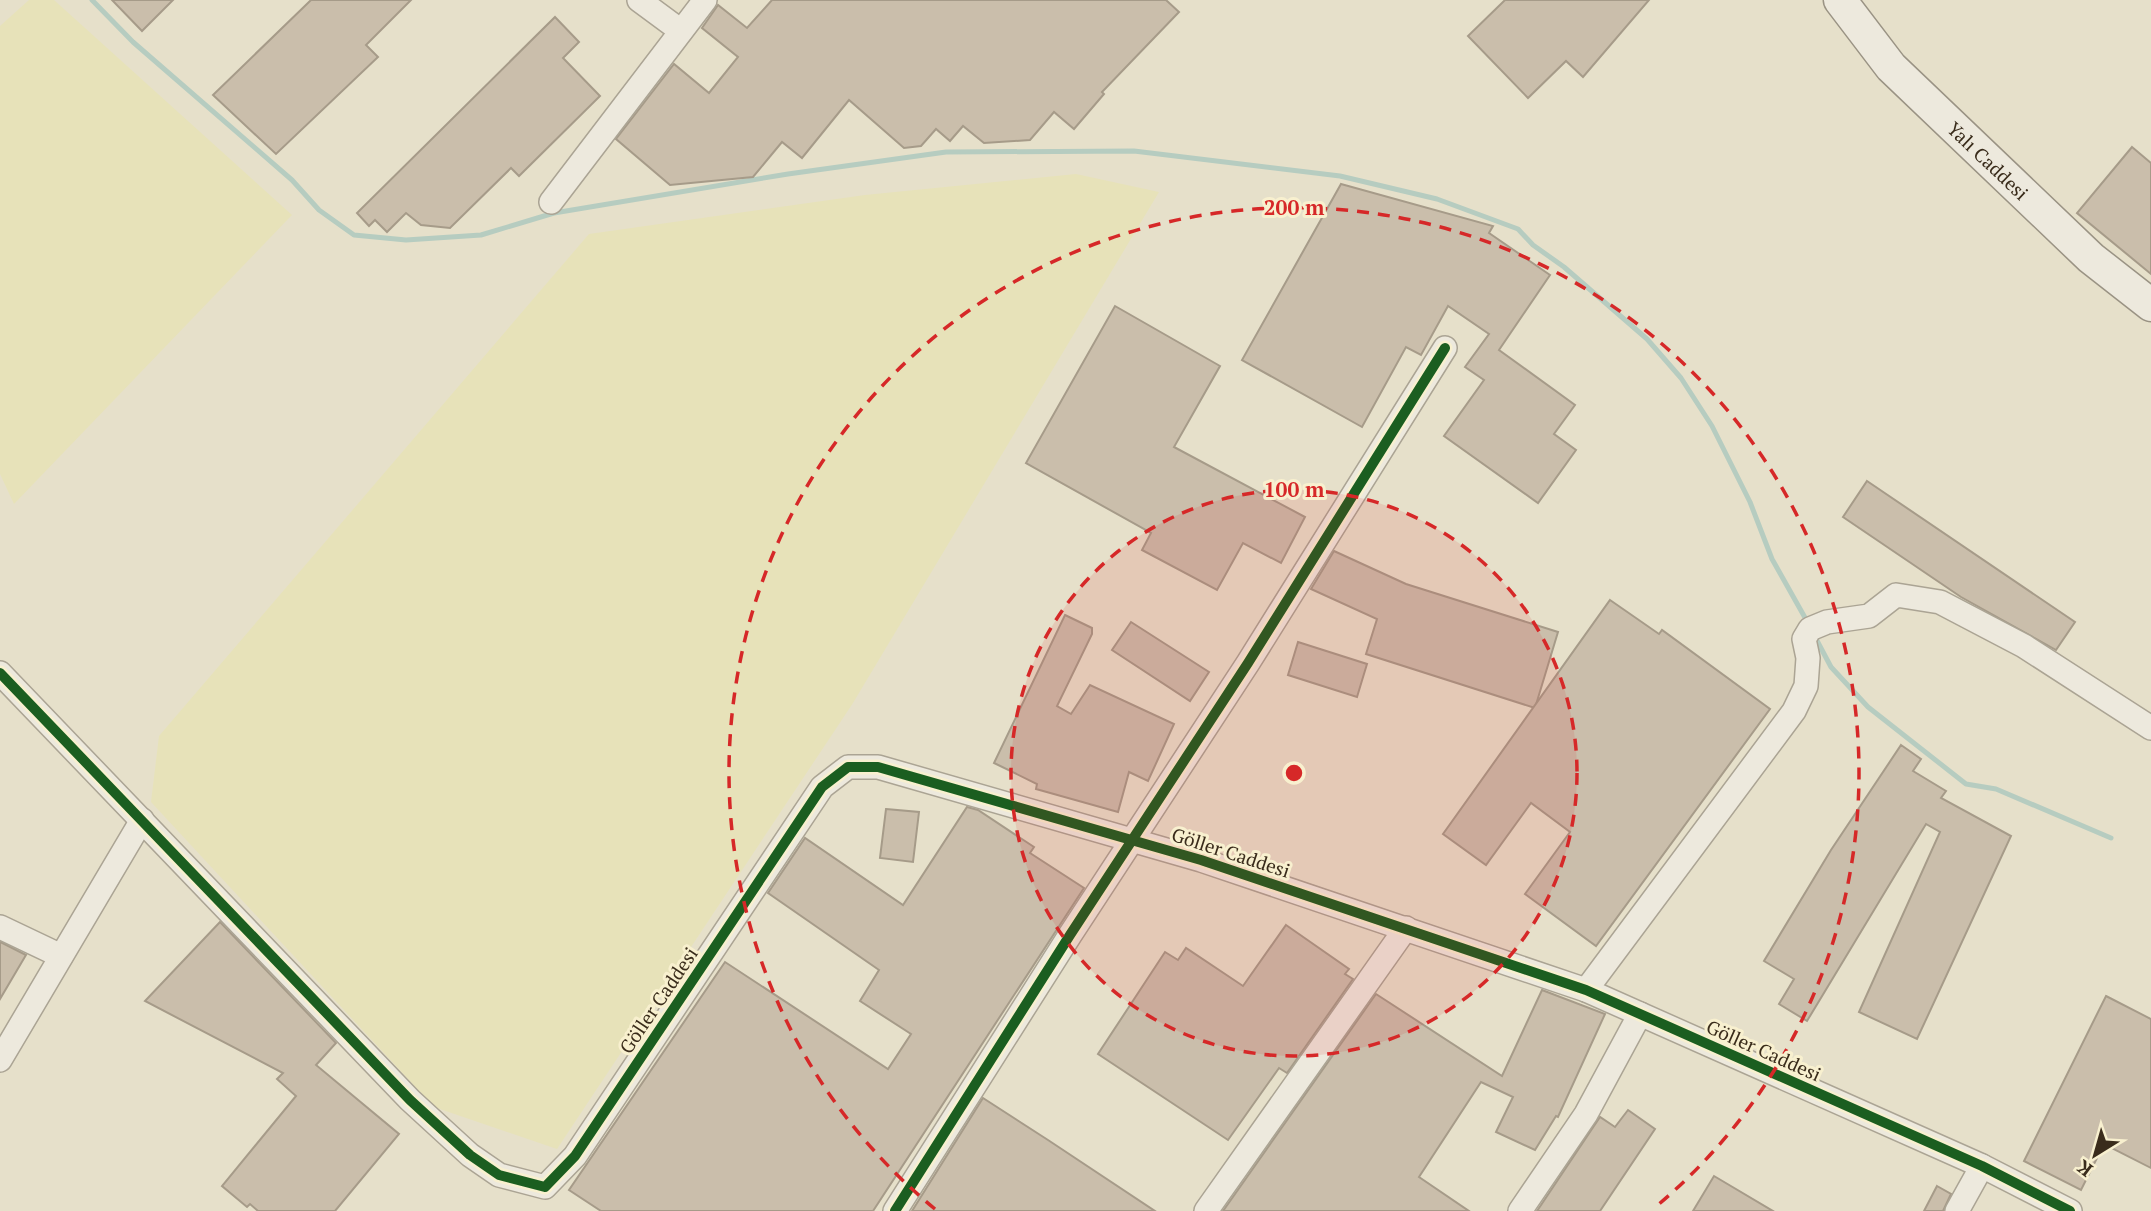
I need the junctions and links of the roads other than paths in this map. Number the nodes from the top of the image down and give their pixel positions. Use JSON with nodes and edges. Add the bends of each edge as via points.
{"nodes":[{"id":1,"x":639,"y":0,"type":"edge"},
{"id":2,"x":705,"y":0,"type":"edge"},
{"id":3,"x":1840,"y":0,"type":"edge"},
{"id":4,"x":681,"y":31,"type":"junction"},
{"id":5,"x":551,"y":202,"type":"dead end"},
{"id":6,"x":2151,"y":305,"type":"edge"},
{"id":7,"x":1445,"y":348,"type":"dead end"},
{"id":8,"x":0,"y":673,"type":"edge"},
{"id":9,"x":2151,"y":728,"type":"edge"},
{"id":10,"x":142,"y":820,"type":"junction"},
{"id":11,"x":1133,"y":840,"type":"junction"},
{"id":12,"x":0,"y":927,"type":"edge"},
{"id":13,"x":1406,"y":928,"type":"junction"},
{"id":14,"x":61,"y":956,"type":"junction"},
{"id":15,"x":1586,"y":990,"type":"junction"},
{"id":16,"x":1640,"y":1014,"type":"junction"},
{"id":17,"x":0,"y":1059,"type":"edge"},
{"id":18,"x":1982,"y":1166,"type":"junction"},
{"id":19,"x":895,"y":1211,"type":"edge"},
{"id":20,"x":1206,"y":1211,"type":"edge"},
{"id":21,"x":1520,"y":1211,"type":"edge"},
{"id":22,"x":1957,"y":1211,"type":"edge"},
{"id":23,"x":2070,"y":1211,"type":"edge"}],
"edges":[{"from":1,"to":4,"type":"street"},
{"from":2,"to":4,"type":"street"},
{"from":3,"to":6,"type":"street","name":"Yalı Caddesi","via":[[1891,67],[2091,258]]},
{"from":4,"to":5,"type":"street"},
{"from":7,"to":11,"type":"street"},
{"from":8,"to":10,"type":"street"},
{"from":9,"to":15,"type":"street","via":[[2024,646],[1940,602],[1896,595],[1869,616],[1816,626],[1804,639],[1806,686],[1794,711]]},
{"from":10,"to":11,"type":"street","name":"Göller Caddesi","via":[[410,1100],[470,1155],[499,1175],[545,1187],[575,1156],[822,786],[848,767],[928,779]]},
{"from":10,"to":14,"type":"street"},
{"from":11,"to":13,"type":"street","name":"Göller Caddesi"},
{"from":11,"to":19,"type":"street"},
{"from":12,"to":14,"type":"street"},
{"from":13,"to":15,"type":"street","name":"Göller Caddesi"},
{"from":13,"to":20,"type":"street"},
{"from":14,"to":17,"type":"street"},
{"from":15,"to":16,"type":"street","name":"Göller Caddesi"},
{"from":16,"to":18,"type":"street","name":"Göller Caddesi"},
{"from":16,"to":21,"type":"street","via":[[1586,1114]]},
{"from":18,"to":22,"type":"street"},
{"from":18,"to":23,"type":"street","name":"Göller Caddesi"}]}
